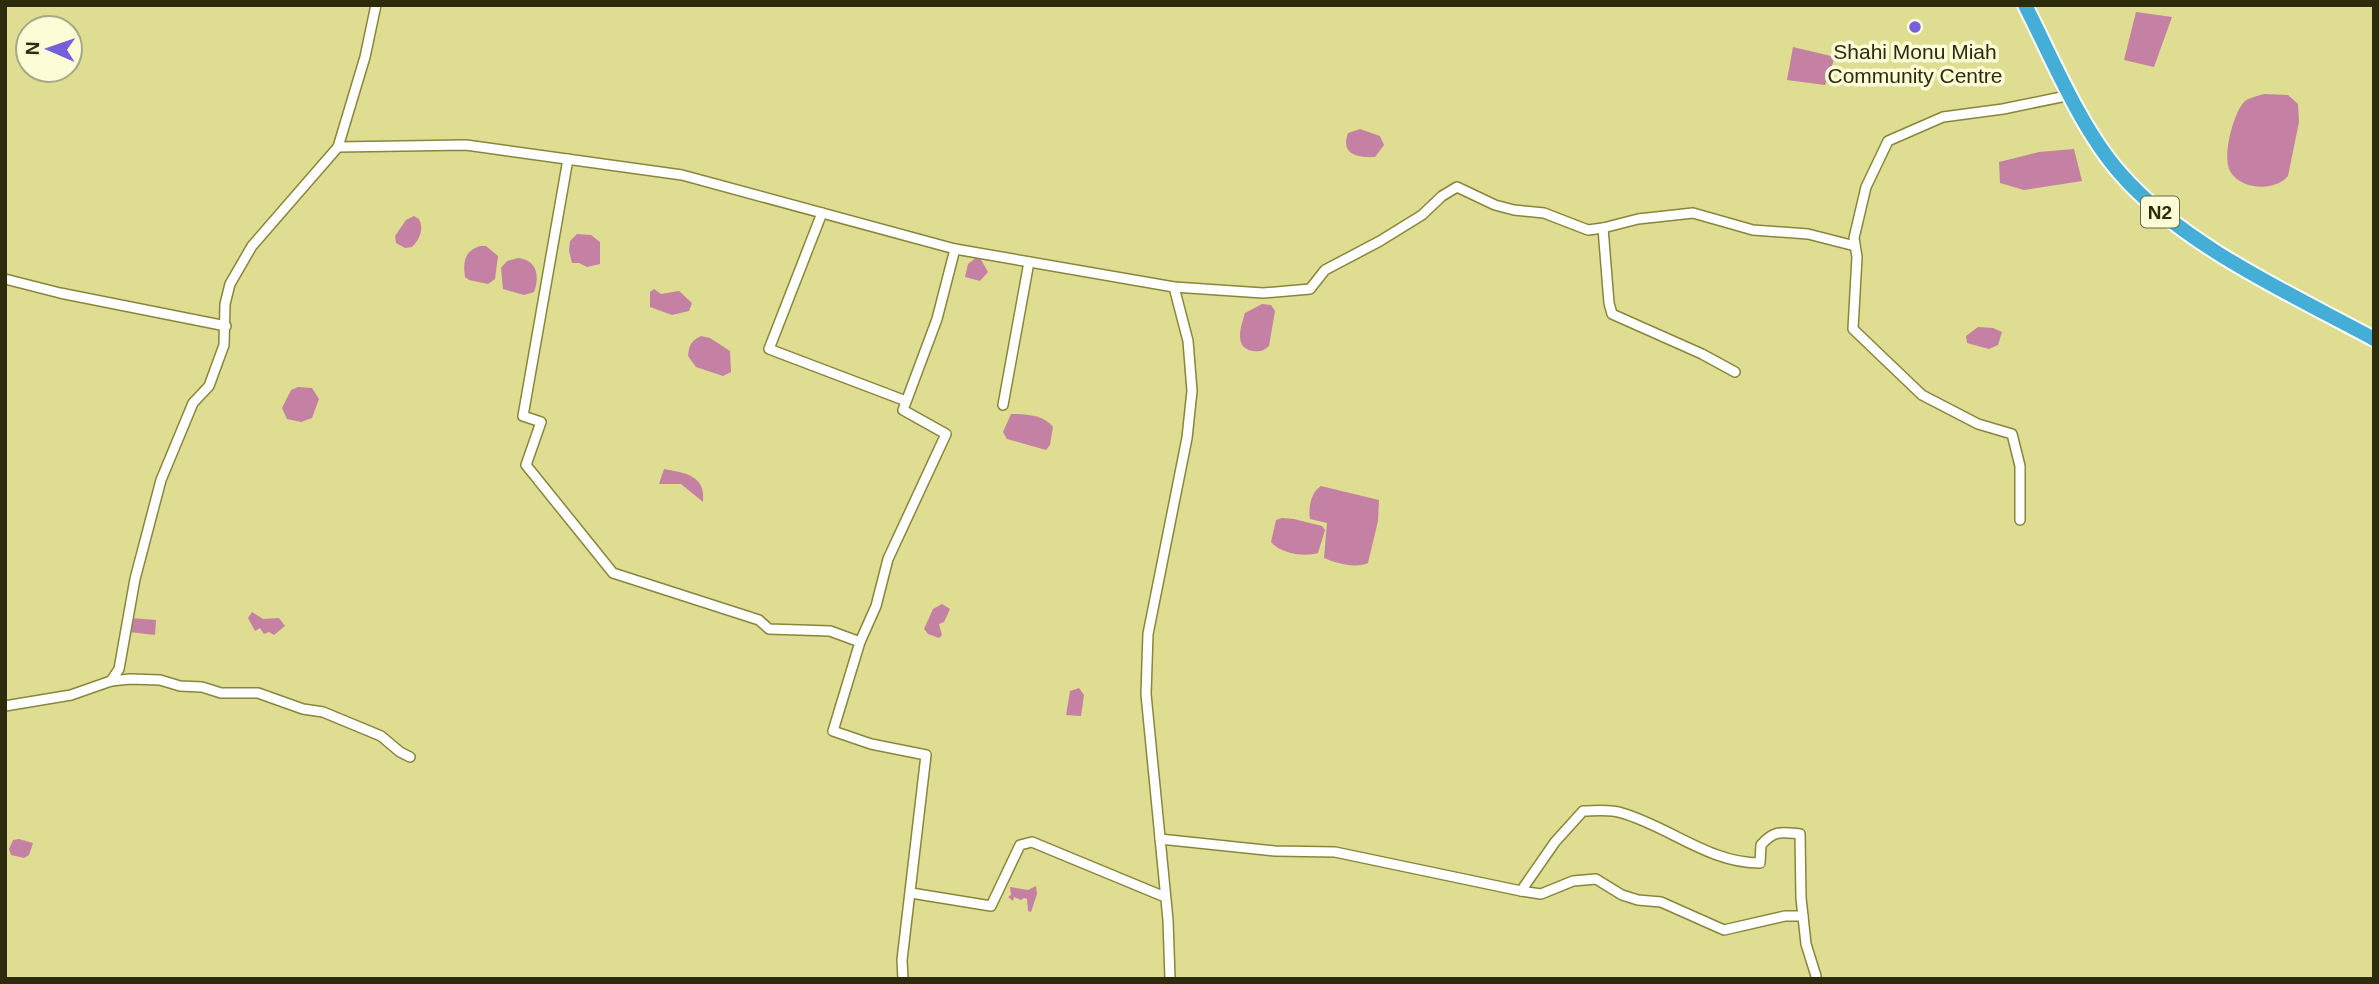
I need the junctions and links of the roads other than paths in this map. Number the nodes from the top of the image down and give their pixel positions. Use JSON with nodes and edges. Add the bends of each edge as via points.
{"nodes":[{"id":1,"x":376,"y":5,"type":"edge"},
{"id":2,"x":2025,"y":5,"type":"edge"},
{"id":3,"x":2071,"y":95,"type":"junction"},
{"id":4,"x":338,"y":147,"type":"junction"},
{"id":5,"x":568,"y":159,"type":"junction"},
{"id":6,"x":822,"y":213,"type":"junction"},
{"id":7,"x":1603,"y":229,"type":"junction"},
{"id":8,"x":1855,"y":246,"type":"junction"},
{"id":9,"x":955,"y":249,"type":"junction"},
{"id":10,"x":1029,"y":262,"type":"junction"},
{"id":11,"x":5,"y":279,"type":"edge"},
{"id":12,"x":1174,"y":287,"type":"junction"},
{"id":13,"x":226,"y":326,"type":"junction"},
{"id":14,"x":2374,"y":339,"type":"edge"},
{"id":15,"x":1735,"y":372,"type":"dead end"},
{"id":16,"x":906,"y":401,"type":"junction"},
{"id":17,"x":1003,"y":405,"type":"dead end"},
{"id":18,"x":2020,"y":520,"type":"dead end"},
{"id":19,"x":860,"y":642,"type":"junction"},
{"id":20,"x":111,"y":681,"type":"junction"},
{"id":21,"x":5,"y":706,"type":"edge"},
{"id":22,"x":410,"y":757,"type":"dead end"},
{"id":23,"x":1160,"y":839,"type":"junction"},
{"id":24,"x":1521,"y":891,"type":"junction"},
{"id":25,"x":911,"y":893,"type":"junction"},
{"id":26,"x":1165,"y":897,"type":"junction"},
{"id":27,"x":1803,"y":916,"type":"junction"},
{"id":28,"x":1816,"y":976,"type":"dead end"},
{"id":29,"x":903,"y":979,"type":"edge"},
{"id":30,"x":1170,"y":979,"type":"edge"}],
"edges":[{"from":1,"to":4,"type":"street"},
{"from":2,"to":3,"type":"highway","number":"N2"},
{"from":3,"to":8,"type":"street","via":[[1943,117],[1888,141],[1866,187]]},
{"from":3,"to":14,"type":"highway","number":"N2","via":[[2118,172],[2147,202],[2257,276]]},
{"from":4,"to":5,"type":"street","via":[[466,145]]},
{"from":4,"to":13,"type":"street","via":[[252,246],[230,285]]},
{"from":5,"to":6,"type":"street","via":[[682,175]]},
{"from":5,"to":19,"type":"street","via":[[523,416],[541,422],[526,466],[613,573],[759,620],[769,629],[830,631]]},
{"from":6,"to":9,"type":"street"},
{"from":6,"to":16,"type":"street","via":[[769,349]]},
{"from":7,"to":8,"type":"street","via":[[1638,219],[1693,213],[1753,230],[1808,234]]},
{"from":7,"to":12,"type":"street","via":[[1588,230],[1544,213],[1495,205],[1457,187],[1422,215],[1325,270],[1310,289],[1263,293]]},
{"from":7,"to":15,"type":"street","via":[[1612,314]]},
{"from":8,"to":18,"type":"street","via":[[1853,329],[1923,396],[1978,424],[2012,434],[2020,466]]},
{"from":9,"to":10,"type":"street"},
{"from":9,"to":16,"type":"street","via":[[937,319]]},
{"from":10,"to":12,"type":"street"},
{"from":10,"to":17,"type":"street"},
{"from":11,"to":13,"type":"street"},
{"from":12,"to":23,"type":"street","via":[[1188,341],[1192,390],[1187,438],[1148,634],[1146,694]]},
{"from":13,"to":20,"type":"street","via":[[209,386],[193,403],[160,480],[135,579],[120,669]]},
{"from":16,"to":19,"type":"street","via":[[903,410],[946,434],[888,559],[877,606]]},
{"from":19,"to":25,"type":"street","via":[[833,731],[926,755]]},
{"from":20,"to":21,"type":"street","via":[[71,695]]},
{"from":20,"to":22,"type":"street","via":[[160,680],[221,693],[258,693],[382,736]]},
{"from":23,"to":24,"type":"street","via":[[1335,852]]},
{"from":23,"to":26,"type":"street"},
{"from":24,"to":27,"type":"street","via":[[1541,894],[1573,881],[1597,879],[1622,895],[1661,902],[1724,930]]},
{"from":24,"to":27,"type":"street","via":[[1583,811],[1620,812],[1740,863],[1760,863],[1761,845],[1770,834],[1800,834]]},
{"from":25,"to":26,"type":"street","via":[[990,906],[1020,845],[1032,842]]},
{"from":25,"to":29,"type":"street","via":[[901,960]]},
{"from":26,"to":30,"type":"street"},
{"from":27,"to":28,"type":"street"}]}
